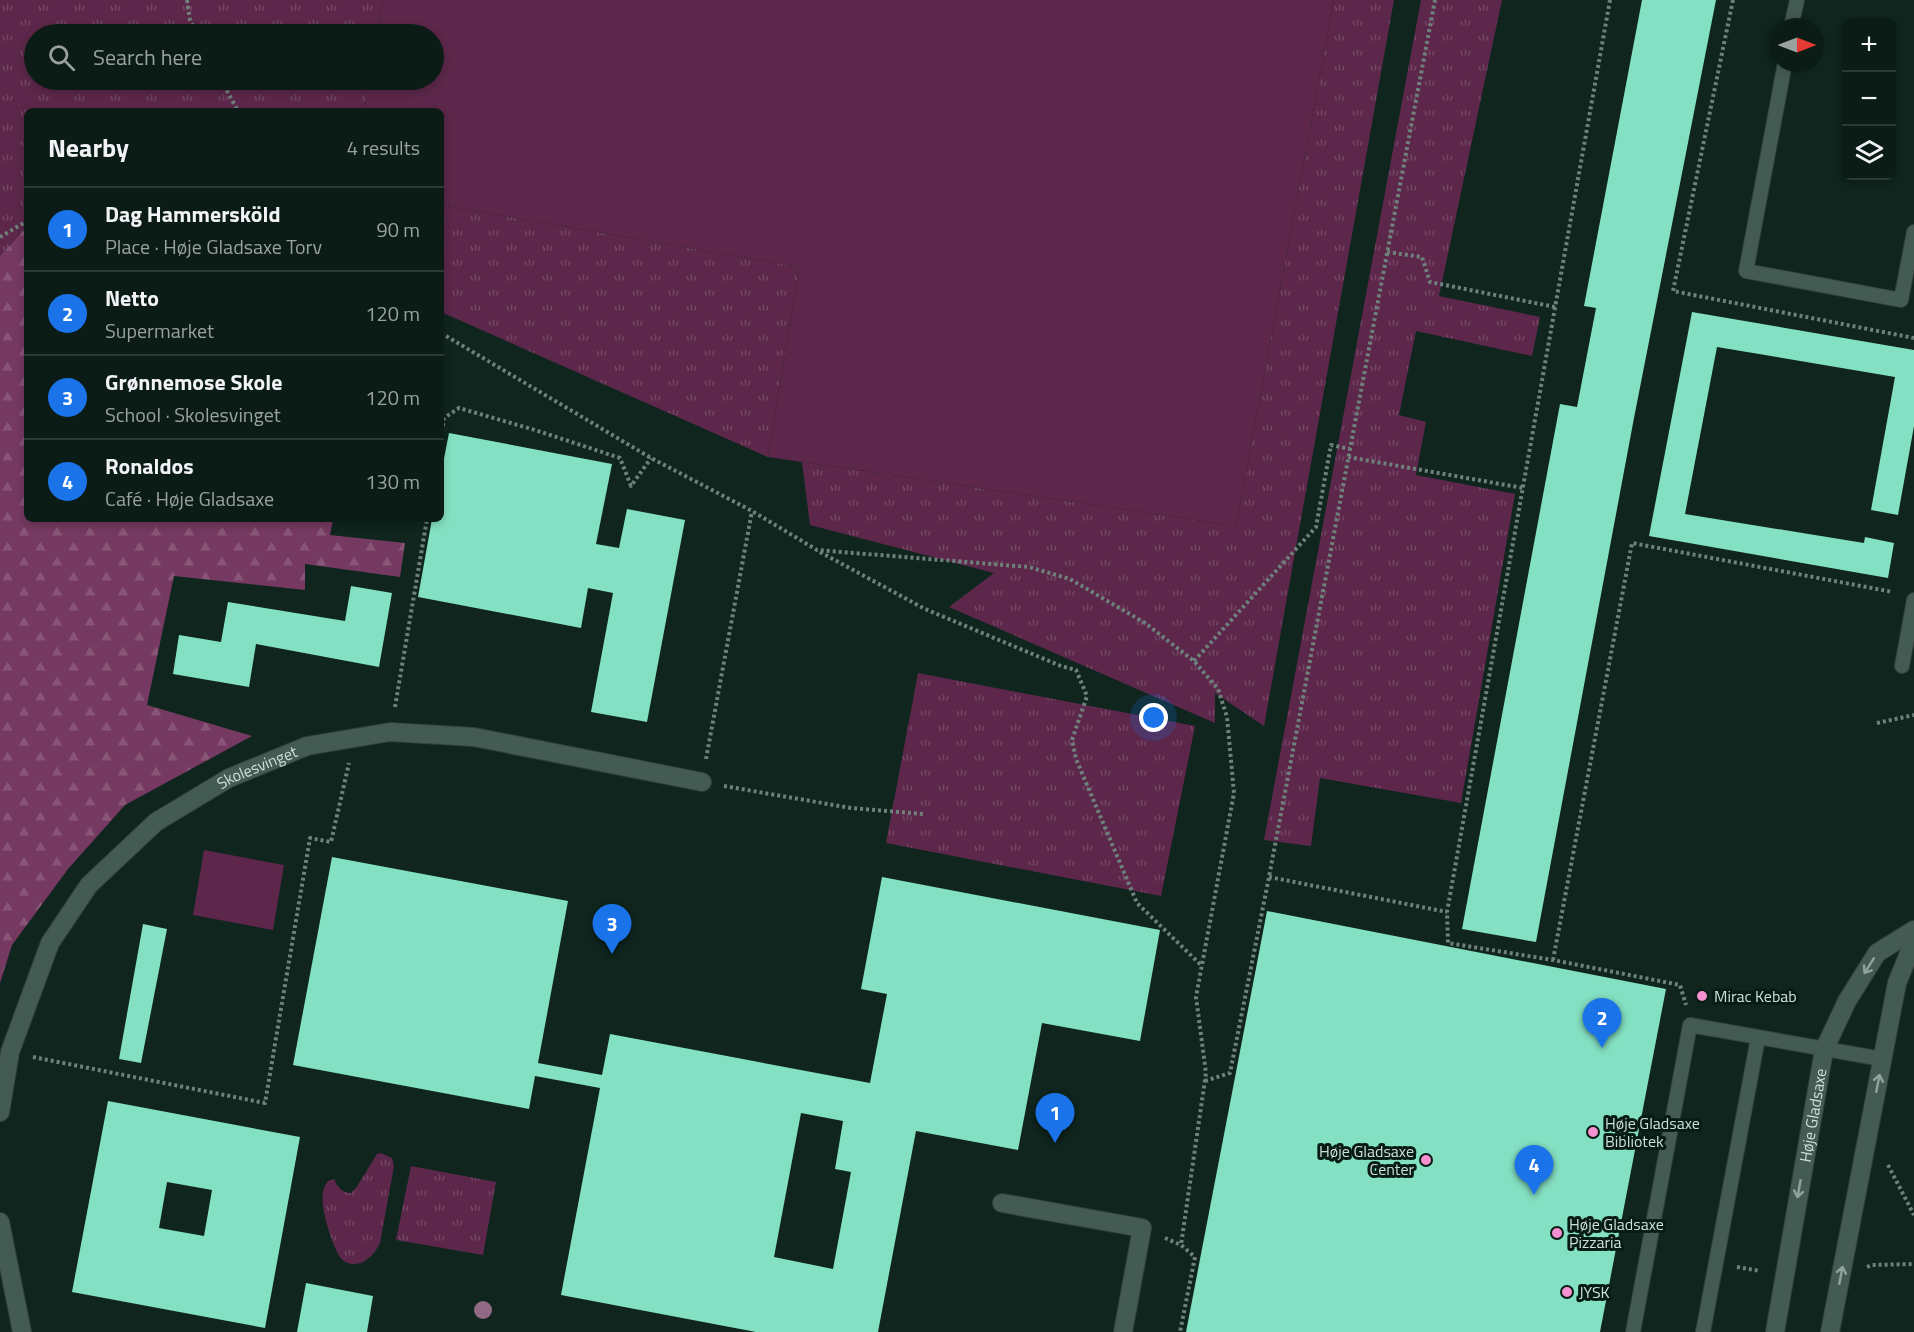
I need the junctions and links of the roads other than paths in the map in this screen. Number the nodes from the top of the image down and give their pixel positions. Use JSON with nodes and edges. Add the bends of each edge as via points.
{"nodes":[{"id":1,"x":1797,"y":0,"type":"edge"},
{"id":2,"x":1793,"y":18,"type":"edge"},
{"id":3,"x":1783,"y":72,"type":"edge"},
{"id":4,"x":1914,"y":232,"type":"edge"},
{"id":5,"x":1911,"y":263,"type":"edge"},
{"id":6,"x":1908,"y":597,"type":"edge"},
{"id":7,"x":1902,"y":666,"type":"dead end"},
{"id":8,"x":702,"y":782,"type":"road end"},
{"id":9,"x":1914,"y":930,"type":"edge"},
{"id":10,"x":1914,"y":941,"type":"edge"},
{"id":11,"x":1758,"y":1038,"type":"junction"},
{"id":12,"x":1824,"y":1050,"type":"junction"},
{"id":13,"x":1882,"y":1059,"type":"junction"},
{"id":14,"x":0,"y":1112,"type":"edge"},
{"id":15,"x":1002,"y":1203,"type":"dead end"},
{"id":16,"x":0,"y":1222,"type":"edge"},
{"id":17,"x":21,"y":1332,"type":"edge"},
{"id":18,"x":1123,"y":1332,"type":"edge"},
{"id":19,"x":1633,"y":1332,"type":"edge"},
{"id":20,"x":1703,"y":1332,"type":"edge"},
{"id":21,"x":1775,"y":1332,"type":"edge"},
{"id":22,"x":1830,"y":1332,"type":"edge"}],
"edges":[{"from":1,"to":2,"type":"lane"},
{"from":3,"to":5,"type":"lane","via":[[1746,271],[1901,300]]},
{"from":4,"to":5,"type":"lane"},
{"from":6,"to":7,"type":"lane"},
{"from":8,"to":14,"type":"street","name":"Skolesvinget","via":[[474,737],[390,732],[307,746],[229,778],[156,822],[89,885],[50,943],[10,1052]]},
{"from":9,"to":12,"type":"street","name":"Høje Gladsaxe","one_way":true,"via":[[1877,953],[1847,1001]]},
{"from":10,"to":13,"type":"street","via":[[1897,983]]},
{"from":11,"to":12,"type":"lane"},
{"from":11,"to":19,"type":"lane","via":[[1690,1025]]},
{"from":11,"to":20,"type":"lane"},
{"from":12,"to":13,"type":"lane"},
{"from":12,"to":21,"type":"street","name":"Høje Gladsaxe","one_way":true},
{"from":22,"to":13,"type":"street","one_way":true},
{"from":15,"to":18,"type":"street","via":[[1142,1228]]},
{"from":16,"to":17,"type":"street"}]}
